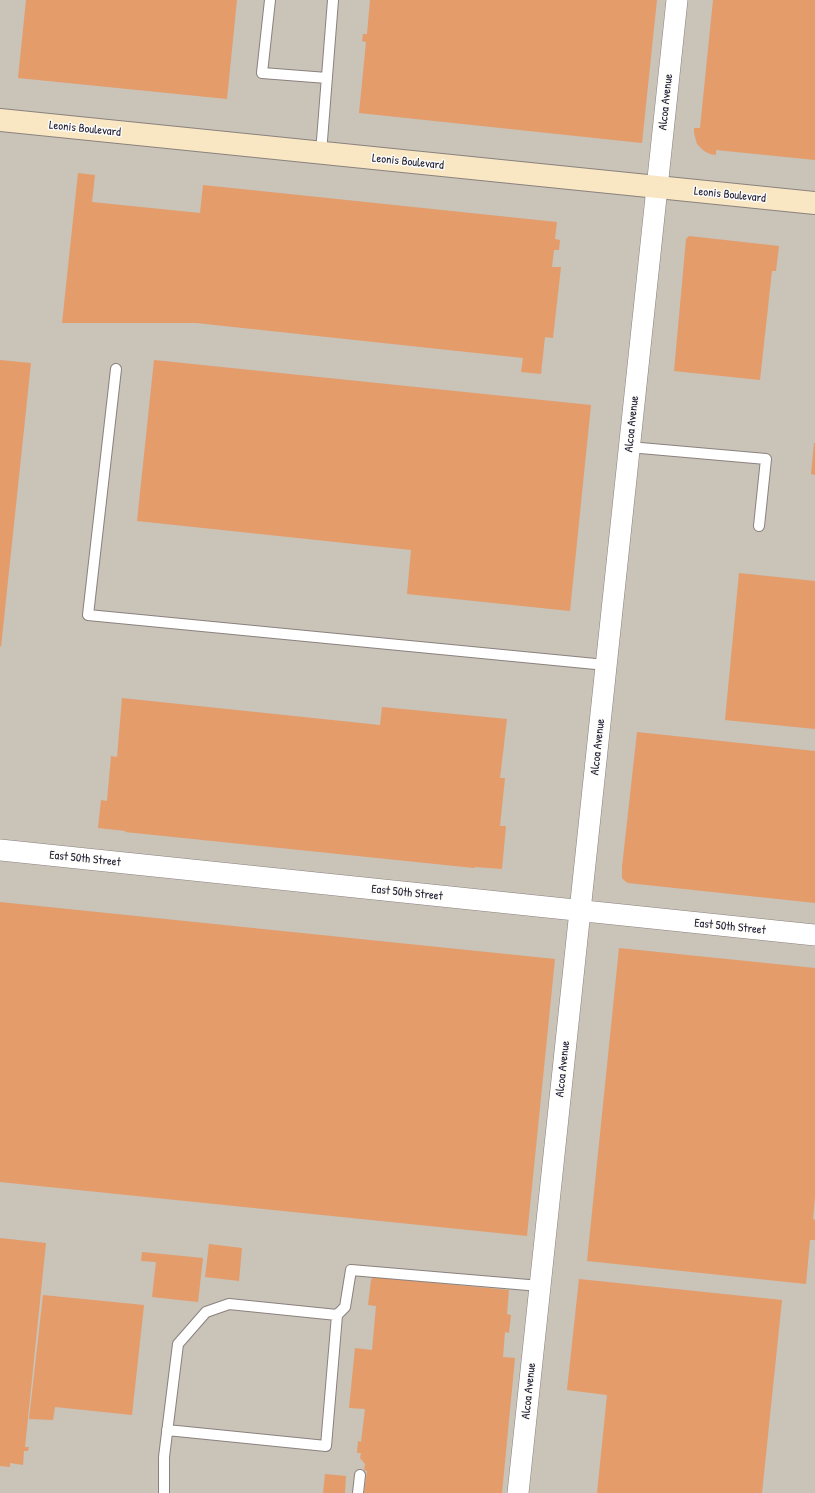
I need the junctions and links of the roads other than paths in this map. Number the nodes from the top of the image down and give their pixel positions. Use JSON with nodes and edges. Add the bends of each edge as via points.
{"nodes":[{"id":1,"x":270,"y":0,"type":"edge"},
{"id":2,"x":333,"y":0,"type":"edge"},
{"id":3,"x":676,"y":0,"type":"edge"},
{"id":4,"x":327,"y":78,"type":"junction"},
{"id":5,"x":0,"y":120,"type":"edge"},
{"id":6,"x":321,"y":153,"type":"junction"},
{"id":7,"x":657,"y":187,"type":"junction"},
{"id":8,"x":815,"y":203,"type":"edge"},
{"id":9,"x":116,"y":369,"type":"dead end"},
{"id":10,"x":629,"y":447,"type":"junction"},
{"id":11,"x":759,"y":526,"type":"dead end"},
{"id":12,"x":606,"y":665,"type":"junction"},
{"id":13,"x":0,"y":850,"type":"edge"},
{"id":14,"x":580,"y":912,"type":"junction"},
{"id":15,"x":815,"y":935,"type":"edge"},
{"id":16,"x":540,"y":1286,"type":"junction"},
{"id":17,"x":337,"y":1315,"type":"junction"},
{"id":18,"x":167,"y":1430,"type":"junction"},
{"id":19,"x":360,"y":1475,"type":"dead end"},
{"id":20,"x":164,"y":1493,"type":"edge"},
{"id":21,"x":358,"y":1493,"type":"edge"},
{"id":22,"x":518,"y":1493,"type":"edge"}],
"edges":[{"from":1,"to":4,"type":"lane","via":[[262,73]]},
{"from":2,"to":4,"type":"lane"},
{"from":3,"to":7,"type":"street","name":"Alcoa Avenue"},
{"from":4,"to":6,"type":"lane"},
{"from":5,"to":6,"type":"main road","name":"Leonis Boulevard"},
{"from":6,"to":7,"type":"main road","name":"Leonis Boulevard"},
{"from":7,"to":8,"type":"main road","name":"Leonis Boulevard"},
{"from":7,"to":10,"type":"street","name":"Alcoa Avenue"},
{"from":9,"to":12,"type":"lane","via":[[88,615]]},
{"from":10,"to":11,"type":"lane","via":[[766,458]]},
{"from":10,"to":12,"type":"street","name":"Alcoa Avenue"},
{"from":12,"to":14,"type":"street","name":"Alcoa Avenue"},
{"from":13,"to":14,"type":"street","name":"East 50th Street"},
{"from":14,"to":15,"type":"street","name":"East 50th Street"},
{"from":14,"to":16,"type":"street","name":"Alcoa Avenue"},
{"from":16,"to":17,"type":"lane","via":[[351,1270],[345,1307]]},
{"from":16,"to":22,"type":"street","name":"Alcoa Avenue"},
{"from":17,"to":18,"type":"lane","via":[[229,1304],[206,1312],[178,1344]]},
{"from":17,"to":18,"type":"lane","via":[[326,1446]]},
{"from":18,"to":20,"type":"lane"},
{"from":19,"to":21,"type":"lane"}]}
